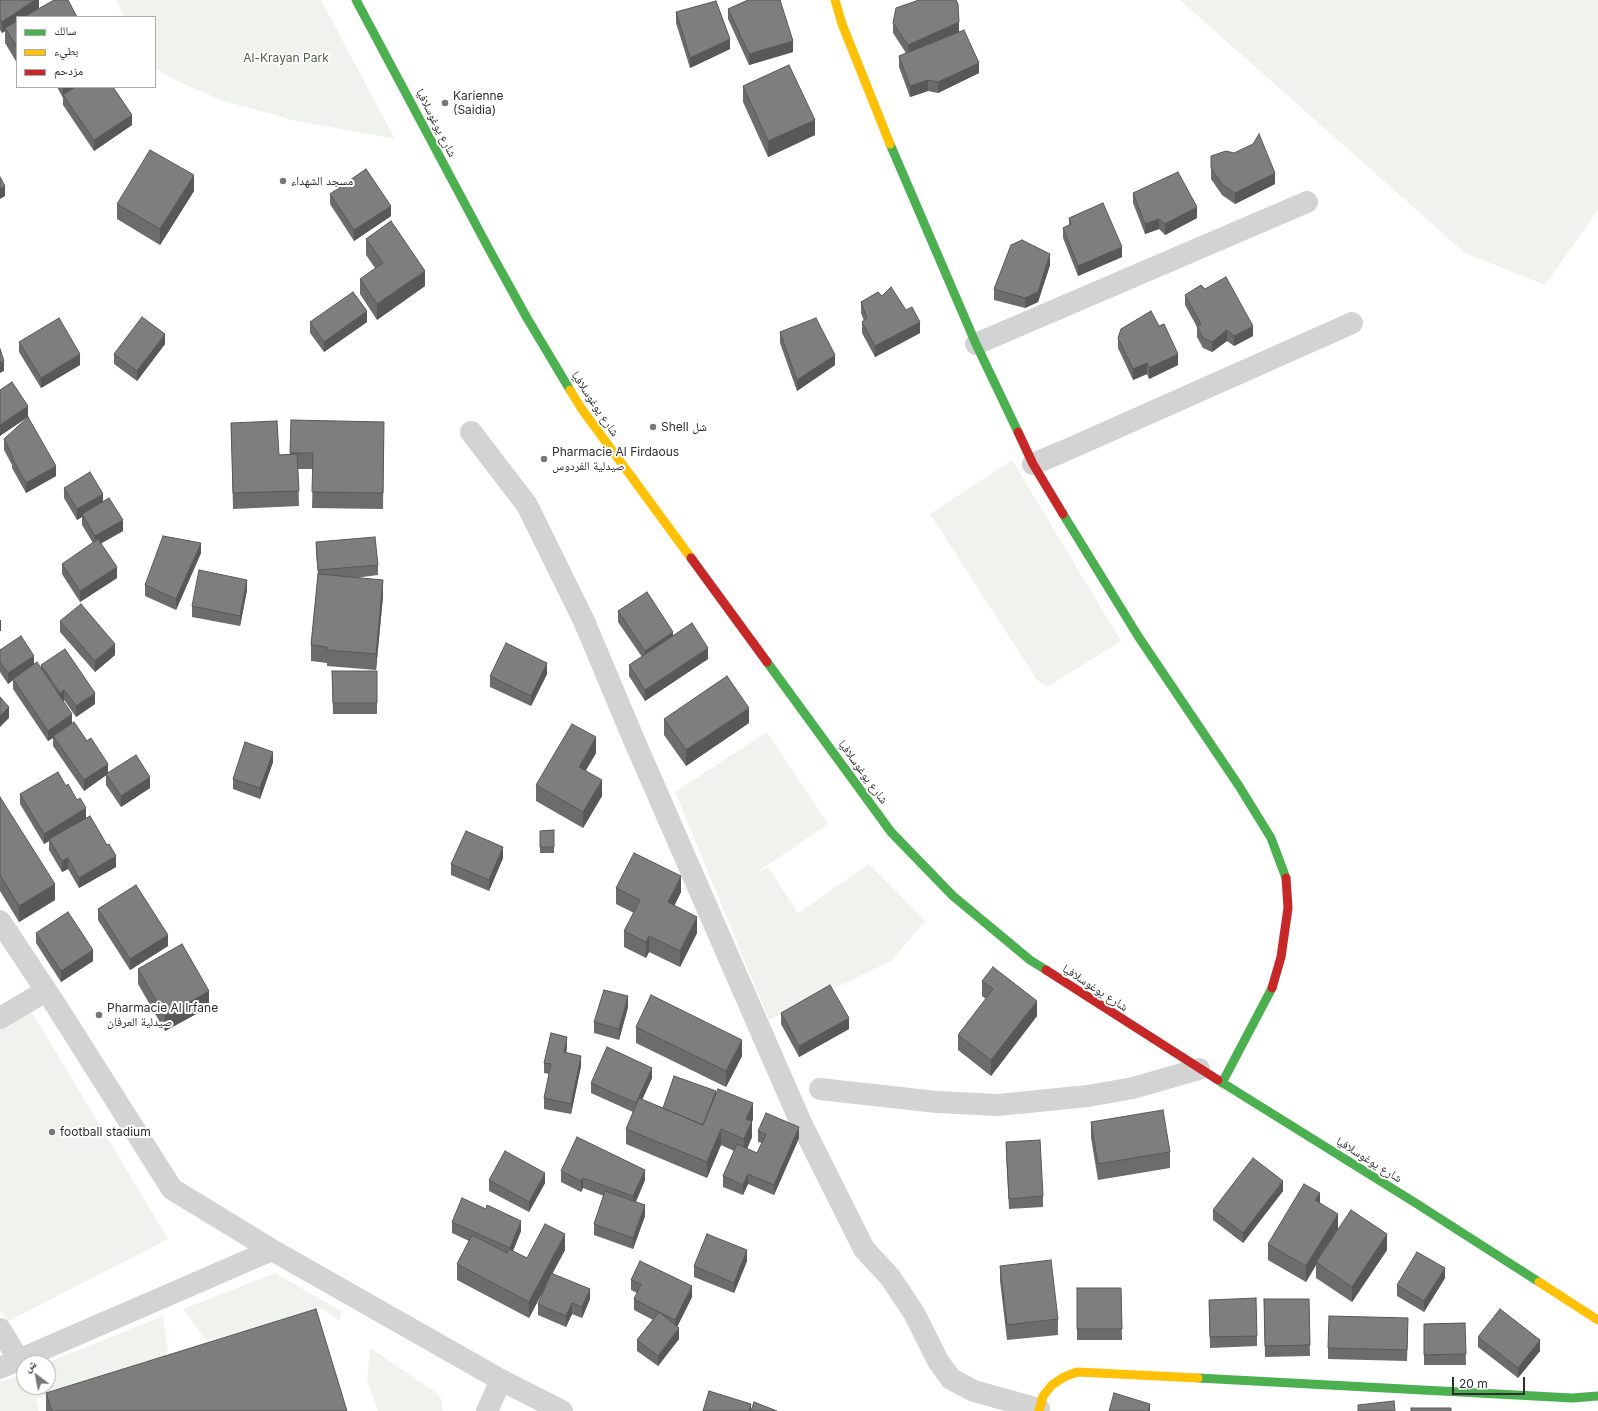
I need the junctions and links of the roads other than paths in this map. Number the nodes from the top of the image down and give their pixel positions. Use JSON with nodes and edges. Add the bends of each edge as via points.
{"nodes":[{"id":1,"x":356,"y":0,"type":"edge"},
{"id":2,"x":835,"y":0,"type":"edge"},
{"id":3,"x":1307,"y":202,"type":"dead end"},
{"id":4,"x":1352,"y":323,"type":"dead end"},
{"id":5,"x":976,"y":344,"type":"junction"},
{"id":6,"x":472,"y":432,"type":"dead end"},
{"id":7,"x":1033,"y":464,"type":"junction"},
{"id":8,"x":0,"y":921,"type":"edge"},
{"id":9,"x":46,"y":991,"type":"junction"},
{"id":10,"x":0,"y":1018,"type":"edge"},
{"id":11,"x":1199,"y":1069,"type":"junction"},
{"id":12,"x":1222,"y":1083,"type":"junction"},
{"id":13,"x":820,"y":1089,"type":"dead end"},
{"id":14,"x":272,"y":1250,"type":"junction"},
{"id":15,"x":1598,"y":1320,"type":"edge"},
{"id":16,"x":0,"y":1329,"type":"edge"},
{"id":17,"x":10,"y":1364,"type":"edge"},
{"id":18,"x":501,"y":1380,"type":"junction"},
{"id":19,"x":1598,"y":1396,"type":"edge"},
{"id":20,"x":1039,"y":1410,"type":"edge"},
{"id":21,"x":488,"y":1411,"type":"edge"},
{"id":22,"x":562,"y":1411,"type":"edge"}],
"edges":[{"from":1,"to":11,"type":"main road","name":"شارع يوغوسلافيا","via":[[483,239],[581,408],[891,832],[953,896],[1030,960]]},
{"from":2,"to":5,"type":"main road","via":[[883,127]]},
{"from":3,"to":5,"type":"street"},
{"from":4,"to":7,"type":"street"},
{"from":5,"to":7,"type":"main road"},
{"from":6,"to":20,"type":"street","via":[[527,505],[581,614],[801,1123],[864,1249],[890,1277],[914,1313],[938,1361],[951,1379],[974,1391]]},
{"from":7,"to":12,"type":"main road","via":[[1138,636],[1271,838],[1287,882],[1288,908],[1274,984]]},
{"from":8,"to":9,"type":"street"},
{"from":9,"to":10,"type":"street"},
{"from":9,"to":14,"type":"street","via":[[172,1189]]},
{"from":11,"to":12,"type":"main road","name":"شارع يوغوسلافيا"},
{"from":11,"to":13,"type":"street","via":[[1134,1088],[1088,1096],[998,1105],[937,1102]]},
{"from":12,"to":15,"type":"main road","name":"شارع يوغوسلافيا","via":[[1421,1206]]},
{"from":14,"to":17,"type":"street"},
{"from":14,"to":18,"type":"street"},
{"from":16,"to":17,"type":"street"},
{"from":18,"to":21,"type":"street"},
{"from":18,"to":22,"type":"street"},
{"from":19,"to":20,"type":"main road","via":[[1572,1398],[1077,1372],[1052,1385],[1044,1396]]}]}
